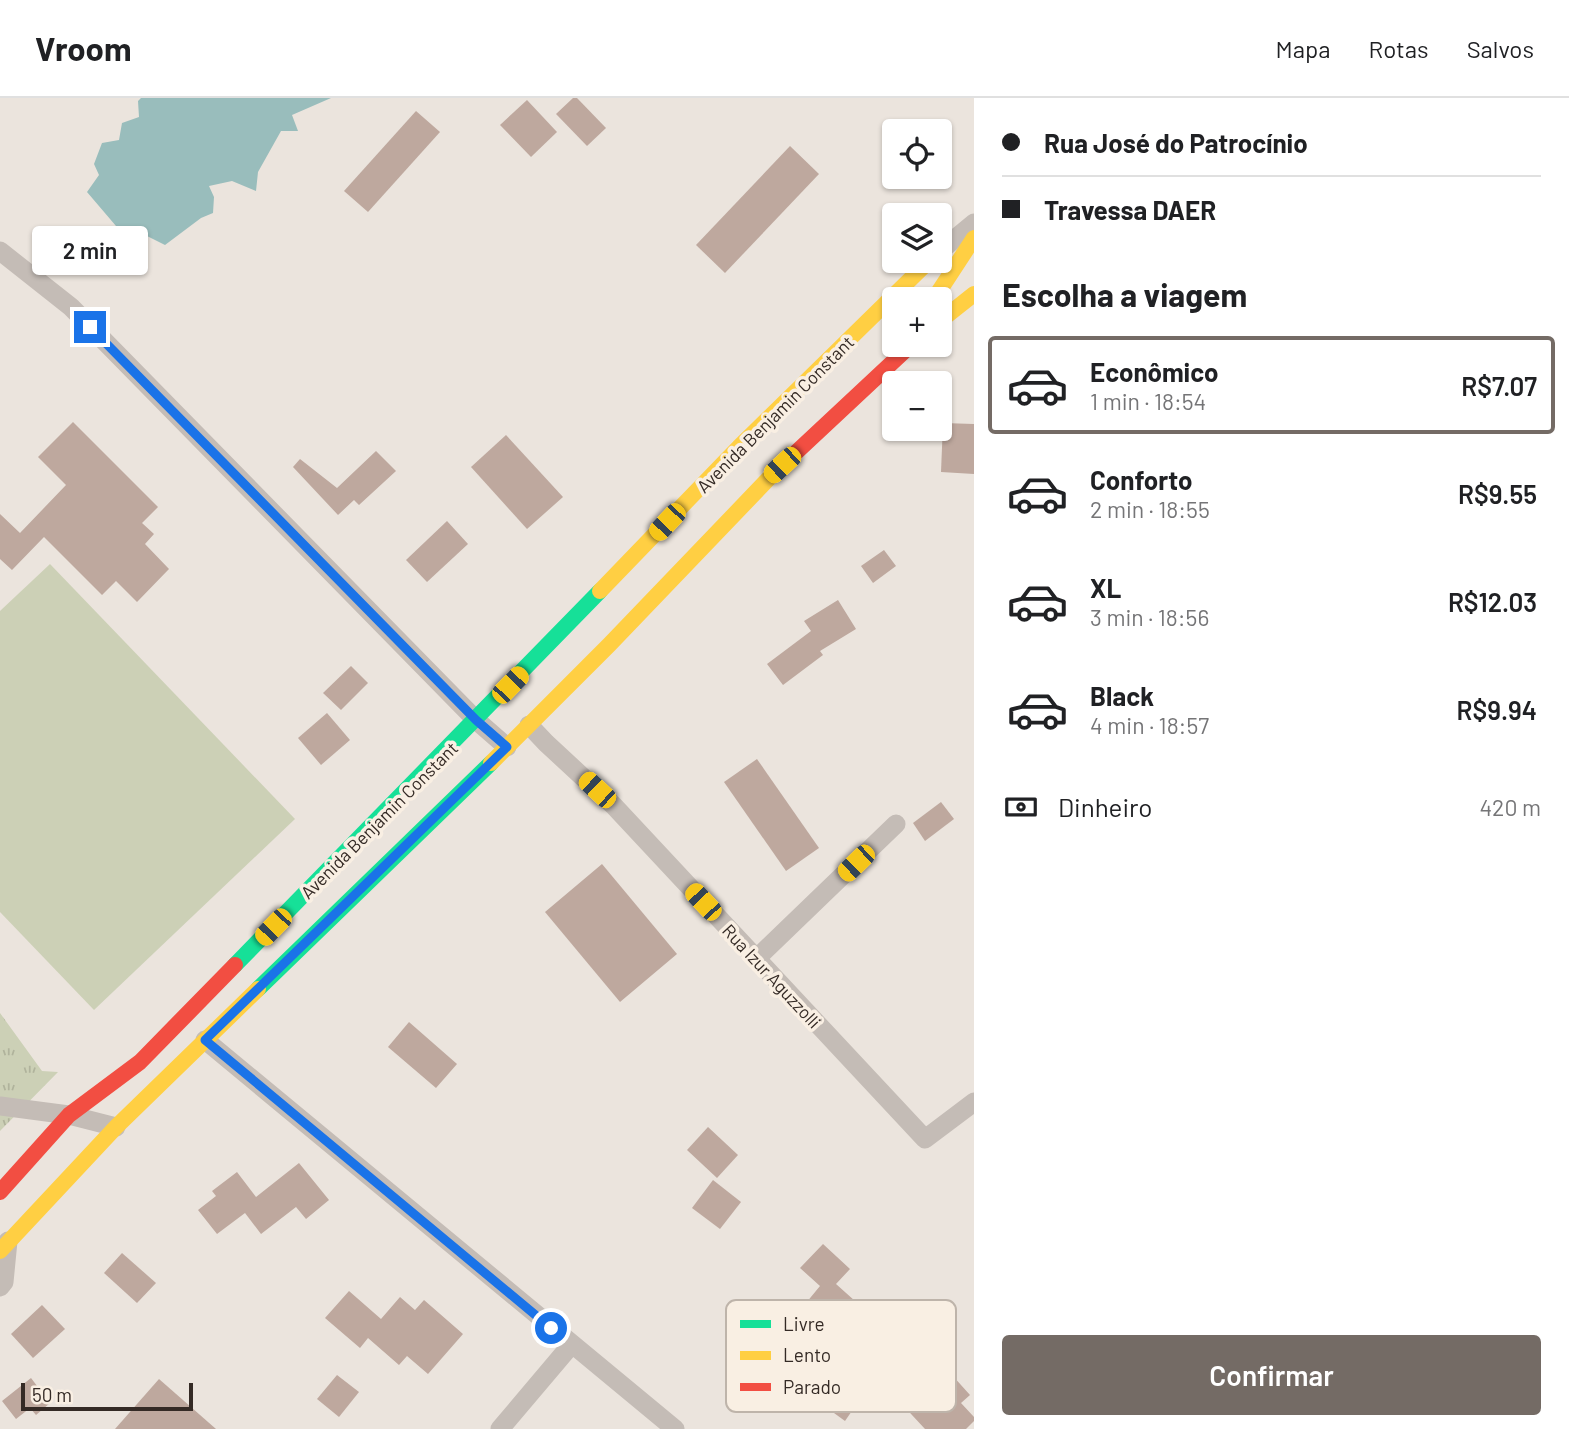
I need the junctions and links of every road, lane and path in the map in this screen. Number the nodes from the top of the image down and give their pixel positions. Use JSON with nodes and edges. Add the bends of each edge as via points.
{"nodes":[{"id":1,"x":974,"y":223,"type":"edge"},
{"id":2,"x":974,"y":238,"type":"edge"},
{"id":3,"x":952,"y":241,"type":"edge"},
{"id":4,"x":0,"y":251,"type":"edge"},
{"id":5,"x":917,"y":273,"type":"edge"},
{"id":6,"x":942,"y":287,"type":"edge"},
{"id":7,"x":974,"y":294,"type":"edge"},
{"id":8,"x":952,"y":311,"type":"edge"},
{"id":9,"x":898,"y":357,"type":"edge"},
{"id":10,"x":476,"y":720,"type":"junction"},
{"id":11,"x":529,"y":725,"type":"junction"},
{"id":12,"x":507,"y":747,"type":"junction"},
{"id":13,"x":896,"y":824,"type":"dead end"},
{"id":14,"x":756,"y":959,"type":"junction"},
{"id":15,"x":205,"y":1040,"type":"junction"},
{"id":16,"x":974,"y":1102,"type":"edge"},
{"id":17,"x":0,"y":1107,"type":"edge"},
{"id":18,"x":69,"y":1115,"type":"junction"},
{"id":19,"x":116,"y":1127,"type":"junction"},
{"id":20,"x":0,"y":1192,"type":"edge"},
{"id":21,"x":4,"y":1246,"type":"edge"},
{"id":22,"x":0,"y":1287,"type":"edge"},
{"id":23,"x":571,"y":1345,"type":"junction"},
{"id":24,"x":500,"y":1429,"type":"edge"},
{"id":25,"x":675,"y":1429,"type":"edge"}],
"edges":[{"from":1,"to":3,"type":"street"},
{"from":2,"to":6,"type":"main road"},
{"from":4,"to":10,"type":"street","via":[[71,307]]},
{"from":5,"to":10,"type":"main road","name":"Avenida Benjamin Constant","via":[[739,447]]},
{"from":7,"to":8,"type":"main road"},
{"from":9,"to":11,"type":"main road","name":"Avenida Benjamin Constant","via":[[763,483]]},
{"from":10,"to":12,"type":"street"},
{"from":10,"to":18,"type":"main road","name":"Avenida Benjamin Constant","via":[[140,1062]]},
{"from":11,"to":12,"type":"main road","name":"Avenida Benjamin Constant"},
{"from":11,"to":14,"type":"street","name":"Rua Izur Aguzzolli","via":[[614,806]]},
{"from":12,"to":15,"type":"main road","name":"Avenida Benjamin Constant"},
{"from":13,"to":14,"type":"street"},
{"from":14,"to":16,"type":"street","name":"Rua Izur Aguzzolli","via":[[925,1139]]},
{"from":15,"to":19,"type":"main road","name":"Avenida Benjamin Constant"},
{"from":15,"to":23,"type":"street"},
{"from":17,"to":18,"type":"street"},
{"from":18,"to":19,"type":"street"},
{"from":18,"to":20,"type":"main road","name":"Avenida Benjamin Constant"},
{"from":19,"to":21,"type":"main road","name":"Avenida Benjamin Constant"},
{"from":21,"to":22,"type":"street","name":"Avenida Benjamin Constant"},
{"from":23,"to":24,"type":"street"},
{"from":23,"to":25,"type":"street"}]}
